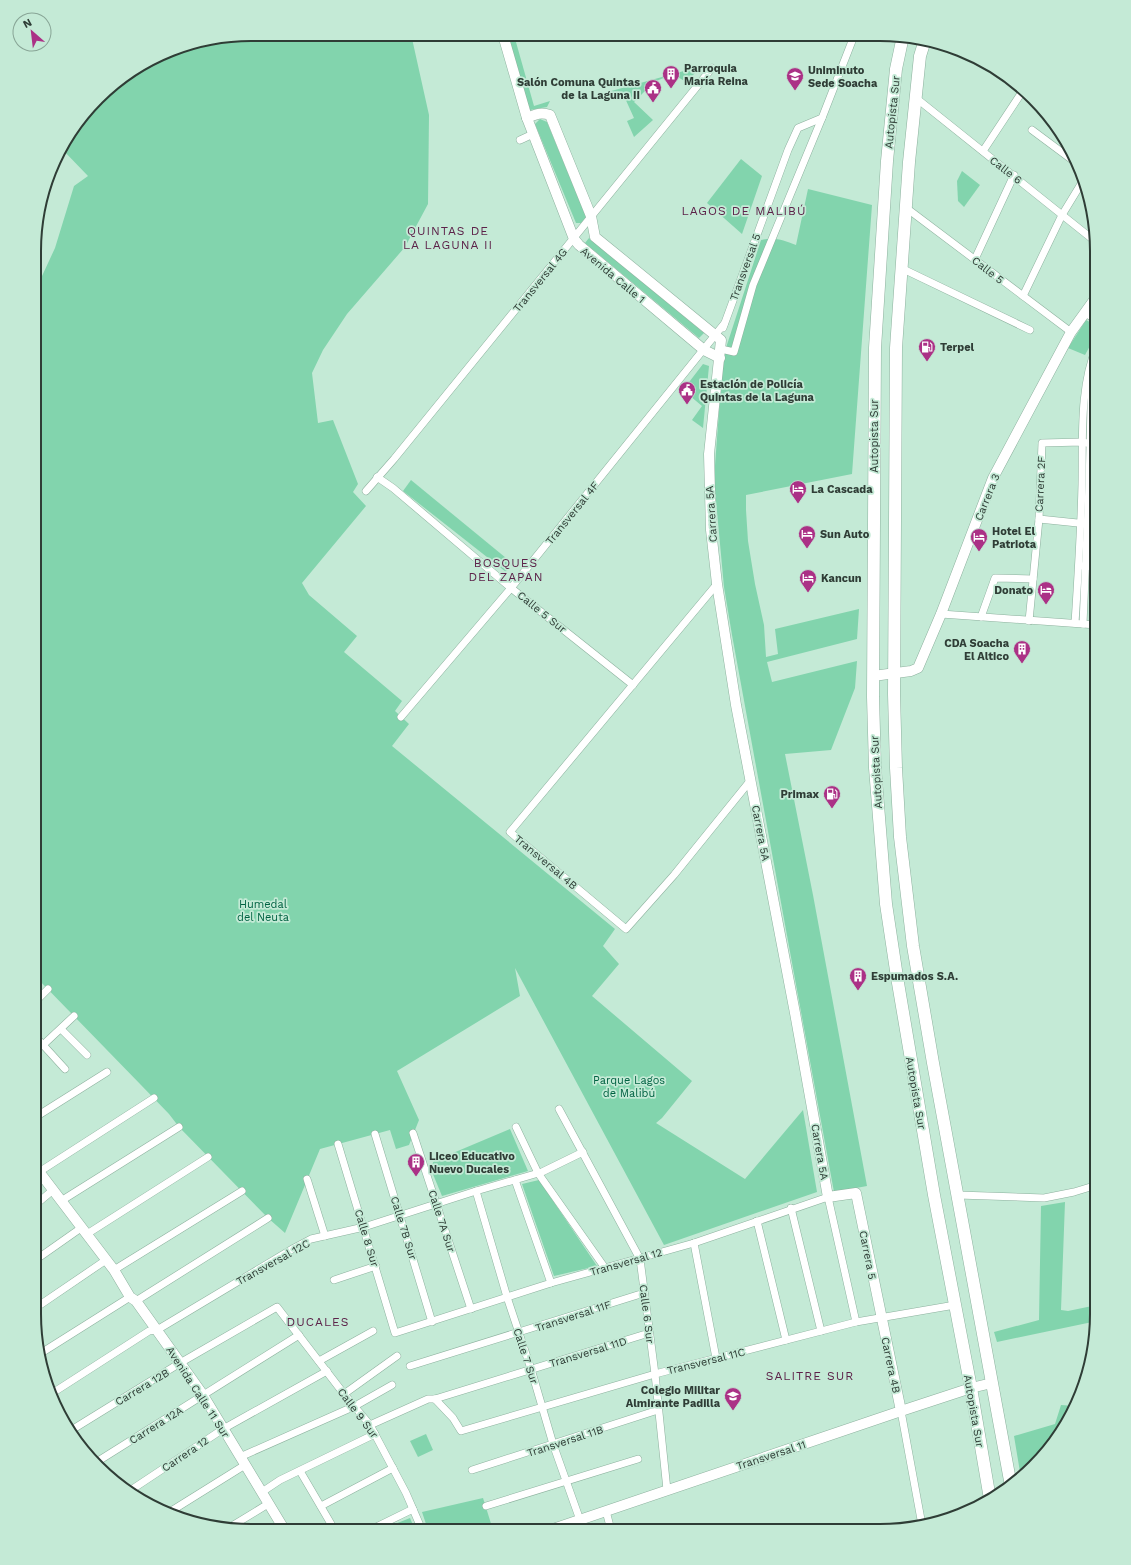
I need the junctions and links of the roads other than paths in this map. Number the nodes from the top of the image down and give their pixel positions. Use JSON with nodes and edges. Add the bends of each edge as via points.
{"nodes":[{"id":1,"x":505,"y":41,"type":"edge"},
{"id":2,"x":852,"y":41,"type":"edge"},
{"id":3,"x":902,"y":42,"type":"edge"},
{"id":4,"x":923,"y":45,"type":"edge"},
{"id":5,"x":712,"y":68,"type":"dead end"},
{"id":6,"x":1020,"y":94,"type":"edge"},
{"id":7,"x":916,"y":98,"type":"junction"},
{"id":8,"x":527,"y":118,"type":"junction"},
{"id":9,"x":822,"y":118,"type":"junction"},
{"id":10,"x":1032,"y":130,"type":"dead end"},
{"id":11,"x":534,"y":134,"type":"junction"},
{"id":12,"x":520,"y":140,"type":"dead end"},
{"id":13,"x":983,"y":151,"type":"junction"},
{"id":14,"x":1068,"y":157,"type":"edge"},
{"id":15,"x":1014,"y":175,"type":"junction"},
{"id":16,"x":1080,"y":186,"type":"edge"},
{"id":17,"x":905,"y":207,"type":"junction"},
{"id":18,"x":1062,"y":215,"type":"junction"},
{"id":19,"x":591,"y":216,"type":"junction"},
{"id":20,"x":1090,"y":237,"type":"edge"},
{"id":21,"x":574,"y":239,"type":"junction"},
{"id":22,"x":975,"y":259,"type":"junction"},
{"id":23,"x":901,"y":268,"type":"junction"},
{"id":24,"x":1022,"y":296,"type":"junction"},
{"id":25,"x":1090,"y":306,"type":"edge"},
{"id":26,"x":1085,"y":314,"type":"junction"},
{"id":27,"x":1090,"y":316,"type":"edge"},
{"id":28,"x":1030,"y":330,"type":"dead end"},
{"id":29,"x":1071,"y":332,"type":"junction"},
{"id":30,"x":720,"y":346,"type":"junction"},
{"id":31,"x":704,"y":350,"type":"junction"},
{"id":32,"x":1090,"y":363,"type":"edge"},
{"id":33,"x":1082,"y":442,"type":"junction"},
{"id":34,"x":1090,"y":443,"type":"edge"},
{"id":35,"x":1090,"y":462,"type":"edge"},
{"id":36,"x":377,"y":477,"type":"junction"},
{"id":37,"x":1085,"y":485,"type":"junction"},
{"id":38,"x":1090,"y":485,"type":"edge"},
{"id":39,"x":366,"y":491,"type":"dead end"},
{"id":40,"x":1039,"y":519,"type":"junction"},
{"id":41,"x":1084,"y":524,"type":"junction"},
{"id":42,"x":1090,"y":524,"type":"edge"},
{"id":43,"x":1082,"y":566,"type":"junction"},
{"id":44,"x":1090,"y":567,"type":"edge"},
{"id":45,"x":1033,"y":579,"type":"junction"},
{"id":46,"x":717,"y":584,"type":"junction"},
{"id":47,"x":511,"y":588,"type":"junction"},
{"id":48,"x":941,"y":614,"type":"junction"},
{"id":49,"x":981,"y":617,"type":"junction"},
{"id":50,"x":1030,"y":621,"type":"junction"},
{"id":51,"x":1075,"y":623,"type":"junction"},
{"id":52,"x":1083,"y":624,"type":"junction"},
{"id":53,"x":1090,"y":624,"type":"edge"},
{"id":54,"x":894,"y":673,"type":"junction"},
{"id":55,"x":873,"y":676,"type":"junction"},
{"id":56,"x":633,"y":685,"type":"junction"},
{"id":57,"x":402,"y":717,"type":"dead end"},
{"id":58,"x":750,"y":781,"type":"junction"},
{"id":59,"x":48,"y":989,"type":"dead end"},
{"id":60,"x":41,"y":996,"type":"edge"},
{"id":61,"x":74,"y":1016,"type":"dead end"},
{"id":62,"x":61,"y":1029,"type":"junction"},
{"id":63,"x":43,"y":1045,"type":"joint"},
{"id":64,"x":87,"y":1055,"type":"dead end"},
{"id":65,"x":65,"y":1069,"type":"dead end"},
{"id":66,"x":107,"y":1072,"type":"dead end"},
{"id":67,"x":154,"y":1098,"type":"dead end"},
{"id":68,"x":559,"y":1109,"type":"dead end"},
{"id":69,"x":41,"y":1114,"type":"edge"},
{"id":70,"x":516,"y":1126,"type":"dead end"},
{"id":71,"x":179,"y":1127,"type":"dead end"},
{"id":72,"x":413,"y":1133,"type":"dead end"},
{"id":73,"x":375,"y":1134,"type":"dead end"},
{"id":74,"x":338,"y":1144,"type":"dead end"},
{"id":75,"x":583,"y":1152,"type":"junction"},
{"id":76,"x":208,"y":1157,"type":"dead end"},
{"id":77,"x":41,"y":1166,"type":"edge"},
{"id":78,"x":538,"y":1173,"type":"junction"},
{"id":79,"x":41,"y":1174,"type":"edge"},
{"id":80,"x":307,"y":1179,"type":"dead end"},
{"id":81,"x":515,"y":1180,"type":"junction"},
{"id":82,"x":1090,"y":1187,"type":"edge"},
{"id":83,"x":53,"y":1190,"type":"junction"},
{"id":84,"x":476,"y":1191,"type":"junction"},
{"id":85,"x":242,"y":1192,"type":"dead end"},
{"id":86,"x":856,"y":1193,"type":"joint"},
{"id":87,"x":958,"y":1195,"type":"junction"},
{"id":88,"x":828,"y":1197,"type":"junction"},
{"id":89,"x":41,"y":1200,"type":"edge"},
{"id":90,"x":61,"y":1201,"type":"junction"},
{"id":91,"x":437,"y":1204,"type":"junction"},
{"id":92,"x":791,"y":1208,"type":"junction"},
{"id":93,"x":401,"y":1216,"type":"junction"},
{"id":94,"x":268,"y":1218,"type":"dead end"},
{"id":95,"x":757,"y":1222,"type":"junction"},
{"id":96,"x":364,"y":1227,"type":"junction"},
{"id":97,"x":84,"y":1231,"type":"junction"},
{"id":98,"x":324,"y":1236,"type":"junction"},
{"id":99,"x":694,"y":1243,"type":"junction"},
{"id":100,"x":41,"y":1256,"type":"edge"},
{"id":101,"x":640,"y":1259,"type":"junction"},
{"id":102,"x":106,"y":1260,"type":"junction"},
{"id":103,"x":376,"y":1266,"type":"junction"},
{"id":104,"x":605,"y":1268,"type":"junction"},
{"id":105,"x":114,"y":1270,"type":"junction"},
{"id":106,"x":334,"y":1280,"type":"dead end"},
{"id":107,"x":551,"y":1283,"type":"junction"},
{"id":108,"x":644,"y":1293,"type":"junction"},
{"id":109,"x":507,"y":1297,"type":"junction"},
{"id":110,"x":133,"y":1299,"type":"junction"},
{"id":111,"x":41,"y":1304,"type":"edge"},
{"id":112,"x":955,"y":1305,"type":"junction"},
{"id":113,"x":277,"y":1307,"type":"joint"},
{"id":114,"x":471,"y":1309,"type":"junction"},
{"id":115,"x":881,"y":1318,"type":"junction"},
{"id":116,"x":432,"y":1322,"type":"junction"},
{"id":117,"x":856,"y":1322,"type":"junction"},
{"id":118,"x":157,"y":1330,"type":"junction"},
{"id":119,"x":373,"y":1331,"type":"dead end"},
{"id":120,"x":821,"y":1331,"type":"junction"},
{"id":121,"x":395,"y":1333,"type":"joint"},
{"id":122,"x":519,"y":1333,"type":"junction"},
{"id":123,"x":649,"y":1333,"type":"junction"},
{"id":124,"x":299,"y":1335,"type":"junction"},
{"id":125,"x":786,"y":1340,"type":"junction"},
{"id":126,"x":44,"y":1351,"type":"edge"},
{"id":127,"x":397,"y":1356,"type":"dead end"},
{"id":128,"x":716,"y":1358,"type":"junction"},
{"id":129,"x":319,"y":1361,"type":"junction"},
{"id":130,"x":180,"y":1363,"type":"junction"},
{"id":131,"x":410,"y":1366,"type":"dead end"},
{"id":132,"x":531,"y":1369,"type":"junction"},
{"id":133,"x":327,"y":1371,"type":"junction"},
{"id":134,"x":655,"y":1374,"type":"junction"},
{"id":135,"x":992,"y":1383,"type":"junction"},
{"id":136,"x":392,"y":1384,"type":"dead end"},
{"id":137,"x":971,"y":1388,"type":"junction"},
{"id":138,"x":56,"y":1391,"type":"edge"},
{"id":139,"x":344,"y":1394,"type":"junction"},
{"id":140,"x":203,"y":1396,"type":"junction"},
{"id":141,"x":435,"y":1399,"type":"junction"},
{"id":142,"x":355,"y":1406,"type":"junction"},
{"id":143,"x":542,"y":1407,"type":"junction"},
{"id":144,"x":658,"y":1410,"type":"junction"},
{"id":145,"x":901,"y":1411,"type":"junction"},
{"id":146,"x":370,"y":1425,"type":"junction"},
{"id":147,"x":74,"y":1428,"type":"edge"},
{"id":148,"x":224,"y":1429,"type":"junction"},
{"id":149,"x":375,"y":1434,"type":"junction"},
{"id":150,"x":553,"y":1444,"type":"junction"},
{"id":151,"x":638,"y":1459,"type":"dead end"},
{"id":152,"x":99,"y":1460,"type":"edge"},
{"id":153,"x":243,"y":1461,"type":"junction"},
{"id":154,"x":393,"y":1468,"type":"junction"},
{"id":155,"x":472,"y":1470,"type":"dead end"},
{"id":156,"x":300,"y":1471,"type":"junction"},
{"id":157,"x":1010,"y":1480,"type":"edge"},
{"id":158,"x":566,"y":1481,"type":"junction"},
{"id":159,"x":133,"y":1489,"type":"edge"},
{"id":160,"x":667,"y":1490,"type":"junction"},
{"id":161,"x":262,"y":1492,"type":"junction"},
{"id":162,"x":989,"y":1494,"type":"edge"},
{"id":163,"x":268,"y":1504,"type":"junction"},
{"id":164,"x":321,"y":1506,"type":"junction"},
{"id":165,"x":486,"y":1506,"type":"dead end"},
{"id":166,"x":174,"y":1509,"type":"edge"},
{"id":167,"x":413,"y":1509,"type":"junction"},
{"id":168,"x":606,"y":1511,"type":"junction"},
{"id":169,"x":580,"y":1520,"type":"junction"},
{"id":170,"x":921,"y":1520,"type":"edge"},
{"id":171,"x":236,"y":1524,"type":"edge"},
{"id":172,"x":281,"y":1524,"type":"edge"},
{"id":173,"x":331,"y":1524,"type":"edge"},
{"id":174,"x":382,"y":1524,"type":"edge"},
{"id":175,"x":419,"y":1524,"type":"edge"},
{"id":176,"x":568,"y":1524,"type":"edge"},
{"id":177,"x":609,"y":1524,"type":"edge"}],
"edges":[{"from":1,"to":8,"type":"main road","name":"Avenida Calle 1"},
{"from":2,"to":9,"type":"street"},
{"from":3,"to":55,"type":"highway","name":"Autopista Sur","via":[[896,69],[888,153],[875,348]]},
{"from":4,"to":7,"type":"highway","name":"Autopista Sur"},
{"from":5,"to":19,"type":"street","name":"Transversal 4G"},
{"from":6,"to":13,"type":"street"},
{"from":7,"to":13,"type":"street","name":"Calle 6"},
{"from":7,"to":17,"type":"highway","name":"Autopista Sur"},
{"from":8,"to":11,"type":"main road","name":"Avenida Calle 1"},
{"from":8,"to":19,"type":"main road","name":"Avenida Calle 1","via":[[543,113],[550,115]]},
{"from":9,"to":30,"type":"street","name":"Transversal 5","via":[[798,128],[770,195],[724,324]]},
{"from":9,"to":30,"type":"street","via":[[753,285],[734,352]]},
{"from":10,"to":14,"type":"street"},
{"from":11,"to":12,"type":"street"},
{"from":11,"to":21,"type":"main road","name":"Avenida Calle 1"},
{"from":13,"to":15,"type":"street","name":"Calle 6"},
{"from":15,"to":18,"type":"street","name":"Calle 6"},
{"from":15,"to":22,"type":"street"},
{"from":16,"to":18,"type":"street"},
{"from":17,"to":22,"type":"street","name":"Calle 5"},
{"from":17,"to":23,"type":"highway","name":"Autopista Sur"},
{"from":18,"to":20,"type":"street","name":"Calle 6"},
{"from":18,"to":24,"type":"street"},
{"from":19,"to":21,"type":"street","name":"Transversal 4G"},
{"from":19,"to":30,"type":"main road","name":"Avenida Calle 1","via":[[595,237]]},
{"from":21,"to":31,"type":"main road","name":"Avenida Calle 1"},
{"from":21,"to":36,"type":"street","name":"Transversal 4G"},
{"from":22,"to":24,"type":"street","name":"Calle 5"},
{"from":23,"to":28,"type":"street"},
{"from":23,"to":54,"type":"highway","name":"Autopista Sur","via":[[896,348]]},
{"from":24,"to":29,"type":"street","name":"Calle 5"},
{"from":25,"to":26,"type":"main road","name":"Carrera 3"},
{"from":26,"to":27,"type":"street"},
{"from":26,"to":29,"type":"main road","name":"Carrera 3"},
{"from":29,"to":48,"type":"main road","name":"Carrera 3","via":[[994,478]]},
{"from":30,"to":31,"type":"main road","name":"Avenida Calle 1"},
{"from":30,"to":31,"type":"street","name":"Transversal 4F"},
{"from":30,"to":46,"type":"main road","name":"Carrera 5A","via":[[709,454],[710,516]]},
{"from":31,"to":47,"type":"street","name":"Transversal 4F"},
{"from":32,"to":33,"type":"street","via":[[1086,376]]},
{"from":33,"to":34,"type":"street"},
{"from":33,"to":37,"type":"street"},
{"from":33,"to":40,"type":"street","name":"Carrera 2F","via":[[1042,443]]},
{"from":35,"to":37,"type":"street"},
{"from":36,"to":39,"type":"street","name":"Transversal 4G"},
{"from":36,"to":47,"type":"street","name":"Calle 5 Sur"},
{"from":37,"to":38,"type":"street"},
{"from":37,"to":41,"type":"street"},
{"from":40,"to":41,"type":"street"},
{"from":40,"to":45,"type":"street","name":"Carrera 2F"},
{"from":41,"to":42,"type":"street"},
{"from":41,"to":43,"type":"street"},
{"from":43,"to":44,"type":"street"},
{"from":43,"to":51,"type":"street"},
{"from":43,"to":52,"type":"street"},
{"from":45,"to":49,"type":"street","via":[[995,578]]},
{"from":45,"to":50,"type":"street","name":"Carrera 2F"},
{"from":46,"to":56,"type":"street","name":"Transversal 4B"},
{"from":46,"to":58,"type":"main road","name":"Carrera 5A"},
{"from":47,"to":56,"type":"street","name":"Calle 5 Sur"},
{"from":47,"to":57,"type":"street","name":"Transversal 4F"},
{"from":48,"to":49,"type":"street"},
{"from":48,"to":54,"type":"main road","name":"Carrera 3","via":[[918,668]]},
{"from":49,"to":50,"type":"street"},
{"from":50,"to":51,"type":"street"},
{"from":51,"to":52,"type":"street"},
{"from":52,"to":53,"type":"street"},
{"from":54,"to":55,"type":"main road","name":"Carrera 3"},
{"from":54,"to":87,"type":"highway","name":"Autopista Sur","via":[[896,768],[904,881],[913,946]]},
{"from":55,"to":112,"type":"highway","name":"Autopista Sur","via":[[875,768],[886,904],[917,1098]]},
{"from":56,"to":58,"type":"street","name":"Transversal 4B","via":[[510,832],[626,929],[674,875]]},
{"from":58,"to":88,"type":"main road","name":"Carrera 5A"},
{"from":59,"to":60,"type":"street"},
{"from":61,"to":62,"type":"street"},
{"from":62,"to":63,"type":"street"},
{"from":62,"to":64,"type":"street"},
{"from":63,"to":65,"type":"street"},
{"from":66,"to":69,"type":"street"},
{"from":67,"to":77,"type":"street"},
{"from":68,"to":75,"type":"street","name":"Calle 6 Sur"},
{"from":70,"to":78,"type":"street"},
{"from":71,"to":90,"type":"street"},
{"from":72,"to":91,"type":"street","name":"Calle 7A Sur"},
{"from":73,"to":93,"type":"street","name":"Calle 7B Sur"},
{"from":74,"to":96,"type":"street","name":"Calle 8 Sur"},
{"from":75,"to":78,"type":"street","name":"Transversal 12C"},
{"from":75,"to":101,"type":"street","name":"Calle 6 Sur"},
{"from":76,"to":97,"type":"street"},
{"from":78,"to":81,"type":"street","name":"Transversal 12C"},
{"from":78,"to":104,"type":"street"},
{"from":79,"to":83,"type":"main road","name":"Avenida Calle 11 Sur"},
{"from":80,"to":98,"type":"street"},
{"from":81,"to":84,"type":"street","name":"Transversal 12C"},
{"from":81,"to":107,"type":"street"},
{"from":82,"to":87,"type":"street","via":[[1044,1198]]},
{"from":83,"to":89,"type":"street"},
{"from":83,"to":90,"type":"main road","name":"Avenida Calle 11 Sur"},
{"from":84,"to":91,"type":"street","name":"Transversal 12C"},
{"from":84,"to":109,"type":"street","name":"Calle 7 Sur"},
{"from":85,"to":105,"type":"street"},
{"from":86,"to":88,"type":"main road","name":"Transversal 12"},
{"from":86,"to":115,"type":"main road","name":"Carrera 5"},
{"from":87,"to":135,"type":"highway","name":"Autopista Sur"},
{"from":88,"to":92,"type":"street","name":"Transversal 12"},
{"from":88,"to":117,"type":"street","name":"Carrera 5A"},
{"from":90,"to":97,"type":"main road","name":"Avenida Calle 11 Sur"},
{"from":91,"to":93,"type":"street","name":"Transversal 12C"},
{"from":91,"to":114,"type":"street","name":"Calle 7A Sur"},
{"from":92,"to":95,"type":"street","name":"Transversal 12"},
{"from":92,"to":120,"type":"street"},
{"from":93,"to":96,"type":"street","name":"Transversal 12C"},
{"from":93,"to":116,"type":"street","name":"Calle 7B Sur"},
{"from":94,"to":110,"type":"street"},
{"from":95,"to":99,"type":"street","name":"Transversal 12"},
{"from":95,"to":125,"type":"street"},
{"from":96,"to":98,"type":"street","name":"Transversal 12C"},
{"from":96,"to":103,"type":"street","name":"Calle 8 Sur"},
{"from":97,"to":100,"type":"street"},
{"from":97,"to":102,"type":"main road","name":"Avenida Calle 11 Sur"},
{"from":98,"to":118,"type":"street","name":"Transversal 12C","via":[[311,1239],[294,1248]]},
{"from":99,"to":101,"type":"street","name":"Transversal 12"},
{"from":99,"to":128,"type":"street"},
{"from":101,"to":104,"type":"street","name":"Transversal 12"},
{"from":101,"to":108,"type":"street","name":"Calle 6 Sur"},
{"from":102,"to":105,"type":"main road","name":"Avenida Calle 11 Sur"},
{"from":102,"to":111,"type":"street"},
{"from":103,"to":106,"type":"street"},
{"from":103,"to":121,"type":"street","name":"Calle 8 Sur"},
{"from":104,"to":107,"type":"street","name":"Transversal 12"},
{"from":105,"to":110,"type":"main road","name":"Avenida Calle 11 Sur"},
{"from":107,"to":109,"type":"street","name":"Transversal 12"},
{"from":108,"to":122,"type":"street","name":"Transversal 11F"},
{"from":108,"to":123,"type":"street","name":"Calle 6 Sur"},
{"from":109,"to":114,"type":"street","name":"Transversal 12"},
{"from":109,"to":122,"type":"street","name":"Calle 7 Sur"},
{"from":110,"to":118,"type":"main road","name":"Avenida Calle 11 Sur"},
{"from":110,"to":126,"type":"street"},
{"from":112,"to":115,"type":"street","name":"Transversal 11C"},
{"from":112,"to":137,"type":"highway","name":"Autopista Sur"},
{"from":113,"to":124,"type":"street","name":"Calle 9 Sur"},
{"from":113,"to":130,"type":"street","name":"Carrera 12B"},
{"from":114,"to":116,"type":"street","name":"Transversal 12"},
{"from":115,"to":117,"type":"street","name":"Transversal 11C"},
{"from":115,"to":145,"type":"main road","name":"Carrera 4B"},
{"from":116,"to":121,"type":"street","name":"Transversal 12"},
{"from":117,"to":120,"type":"street","name":"Transversal 11C"},
{"from":118,"to":130,"type":"main road","name":"Avenida Calle 11 Sur"},
{"from":118,"to":138,"type":"street","name":"Transversal 12C","via":[[149,1331]]},
{"from":119,"to":129,"type":"street"},
{"from":120,"to":125,"type":"street","name":"Transversal 11C"},
{"from":122,"to":131,"type":"street","name":"Transversal 11F"},
{"from":122,"to":132,"type":"street","name":"Calle 7 Sur"},
{"from":123,"to":132,"type":"street","name":"Transversal 11D"},
{"from":123,"to":134,"type":"street","name":"Calle 6 Sur"},
{"from":124,"to":129,"type":"street","name":"Calle 9 Sur"},
{"from":124,"to":140,"type":"street","name":"Carrera 12A"},
{"from":125,"to":128,"type":"street","name":"Transversal 11C"},
{"from":127,"to":139,"type":"street"},
{"from":128,"to":134,"type":"street","name":"Transversal 11C"},
{"from":129,"to":133,"type":"street","name":"Calle 9 Sur"},
{"from":130,"to":140,"type":"main road","name":"Avenida Calle 11 Sur"},
{"from":130,"to":147,"type":"street","name":"Carrera 12B"},
{"from":132,"to":141,"type":"street","name":"Transversal 11D"},
{"from":132,"to":143,"type":"street","name":"Calle 7 Sur"},
{"from":133,"to":139,"type":"street","name":"Calle 9 Sur"},
{"from":133,"to":148,"type":"street","name":"Carrera 12"},
{"from":134,"to":143,"type":"street","name":"Transversal 11C"},
{"from":134,"to":144,"type":"street","name":"Calle 6 Sur"},
{"from":135,"to":137,"type":"main road","name":"Transversal 11"},
{"from":135,"to":157,"type":"highway","name":"Autopista Sur"},
{"from":136,"to":142,"type":"street"},
{"from":137,"to":145,"type":"main road","name":"Transversal 11"},
{"from":137,"to":162,"type":"highway","name":"Autopista Sur"},
{"from":139,"to":142,"type":"street","name":"Calle 9 Sur"},
{"from":140,"to":148,"type":"main road","name":"Avenida Calle 11 Sur"},
{"from":140,"to":152,"type":"street","name":"Carrera 12A"},
{"from":141,"to":143,"type":"street","name":"Transversal 11C","via":[[461,1431]]},
{"from":141,"to":146,"type":"street","name":"Transversal 11D","via":[[428,1399]]},
{"from":142,"to":146,"type":"street","name":"Calle 9 Sur"},
{"from":142,"to":153,"type":"street"},
{"from":143,"to":150,"type":"street","name":"Calle 7 Sur"},
{"from":144,"to":150,"type":"street","name":"Transversal 11B"},
{"from":144,"to":160,"type":"street","name":"Calle 6 Sur"},
{"from":145,"to":160,"type":"main road","name":"Transversal 11"},
{"from":145,"to":170,"type":"street"},
{"from":146,"to":149,"type":"street","name":"Calle 9 Sur"},
{"from":148,"to":153,"type":"main road","name":"Avenida Calle 11 Sur"},
{"from":148,"to":159,"type":"street","name":"Carrera 12"},
{"from":149,"to":154,"type":"street","name":"Calle 9 Sur"},
{"from":149,"to":156,"type":"street"},
{"from":150,"to":155,"type":"street","name":"Transversal 11B"},
{"from":150,"to":158,"type":"street","name":"Calle 7 Sur"},
{"from":151,"to":158,"type":"street"},
{"from":153,"to":161,"type":"main road","name":"Avenida Calle 11 Sur"},
{"from":153,"to":166,"type":"street"},
{"from":154,"to":164,"type":"street"},
{"from":154,"to":167,"type":"street","name":"Calle 9 Sur"},
{"from":156,"to":161,"type":"street"},
{"from":156,"to":164,"type":"street"},
{"from":158,"to":165,"type":"street"},
{"from":158,"to":169,"type":"street","name":"Calle 7 Sur"},
{"from":160,"to":168,"type":"main road","name":"Transversal 11"},
{"from":161,"to":163,"type":"main road","name":"Avenida Calle 11 Sur"},
{"from":163,"to":171,"type":"street"},
{"from":163,"to":172,"type":"main road","name":"Avenida Calle 11 Sur"},
{"from":164,"to":173,"type":"street"},
{"from":167,"to":174,"type":"street"},
{"from":167,"to":175,"type":"street","name":"Calle 9 Sur"},
{"from":168,"to":169,"type":"main road","name":"Transversal 11"},
{"from":168,"to":177,"type":"street"},
{"from":169,"to":176,"type":"main road","name":"Transversal 11"}]}
